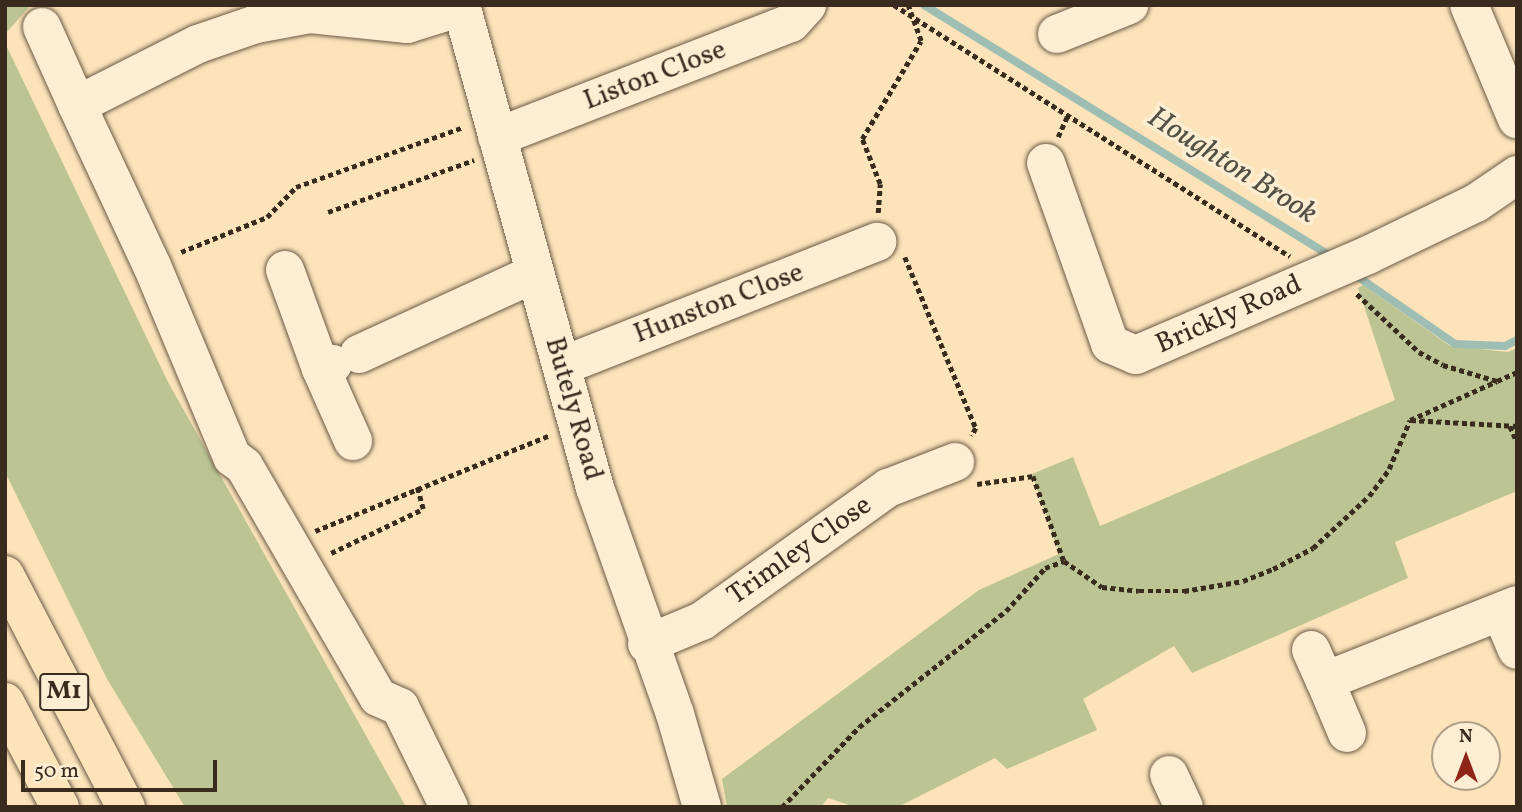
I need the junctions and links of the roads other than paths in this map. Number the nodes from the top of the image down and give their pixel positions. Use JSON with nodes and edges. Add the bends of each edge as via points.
{"nodes":[{"id":1,"x":807,"y":5,"type":"edge"},
{"id":2,"x":1129,"y":5,"type":"edge"},
{"id":3,"x":1469,"y":5,"type":"edge"},
{"id":4,"x":462,"y":6,"type":"edge"},
{"id":5,"x":42,"y":27,"type":"dead end"},
{"id":6,"x":1056,"y":34,"type":"dead end"},
{"id":7,"x":77,"y":105,"type":"junction"},
{"id":8,"x":1517,"y":119,"type":"edge"},
{"id":9,"x":497,"y":135,"type":"junction"},
{"id":10,"x":1046,"y":163,"type":"dead end"},
{"id":11,"x":1517,"y":175,"type":"edge"},
{"id":12,"x":877,"y":242,"type":"road end"},
{"id":13,"x":285,"y":270,"type":"dead end"},
{"id":14,"x":534,"y":274,"type":"junction"},
{"id":15,"x":351,"y":356,"type":"junction"},
{"id":16,"x":562,"y":366,"type":"junction"},
{"id":17,"x":353,"y":441,"type":"dead end"},
{"id":18,"x":956,"y":462,"type":"road end"},
{"id":19,"x":5,"y":575,"type":"edge"},
{"id":20,"x":1509,"y":608,"type":"edge"},
{"id":21,"x":647,"y":644,"type":"junction"},
{"id":22,"x":1517,"y":650,"type":"edge"},
{"id":23,"x":5,"y":702,"type":"edge"},
{"id":24,"x":1347,"y":733,"type":"dead end"},
{"id":25,"x":60,"y":807,"type":"edge"},
{"id":26,"x":126,"y":807,"type":"edge"},
{"id":27,"x":449,"y":807,"type":"edge"},
{"id":28,"x":702,"y":807,"type":"edge"}],
"edges":[{"from":1,"to":9,"type":"street","name":"Liston Close","via":[[791,23]]},
{"from":2,"to":6,"type":"street"},
{"from":3,"to":8,"type":"street"},
{"from":4,"to":7,"type":"street","via":[[407,24],[310,14],[256,24],[198,44]]},
{"from":4,"to":9,"type":"street","name":"Butely Road"},
{"from":5,"to":7,"type":"street"},
{"from":7,"to":27,"type":"street","via":[[232,457],[243,466],[378,697],[400,707]]},
{"from":9,"to":14,"type":"street","name":"Butely Road"},
{"from":10,"to":11,"type":"street","name":"Brickly Road","via":[[1110,344],[1136,355],[1476,204]]},
{"from":12,"to":16,"type":"street","name":"Hunston Close"},
{"from":13,"to":15,"type":"street"},
{"from":14,"to":15,"type":"street"},
{"from":14,"to":16,"type":"street","name":"Butely Road"},
{"from":15,"to":17,"type":"street"},
{"from":16,"to":21,"type":"street","name":"Butely Road","via":[[576,424]]},
{"from":18,"to":21,"type":"street","name":"Trimley Close","via":[[888,488],[702,621]]},
{"from":19,"to":26,"type":"highway","number":"M1"},
{"from":20,"to":22,"type":"street"},
{"from":20,"to":24,"type":"street","via":[[1318,666]]},
{"from":21,"to":28,"type":"street","name":"Butely Road","via":[[675,714]]},
{"from":23,"to":25,"type":"highway","number":"M1"}]}
